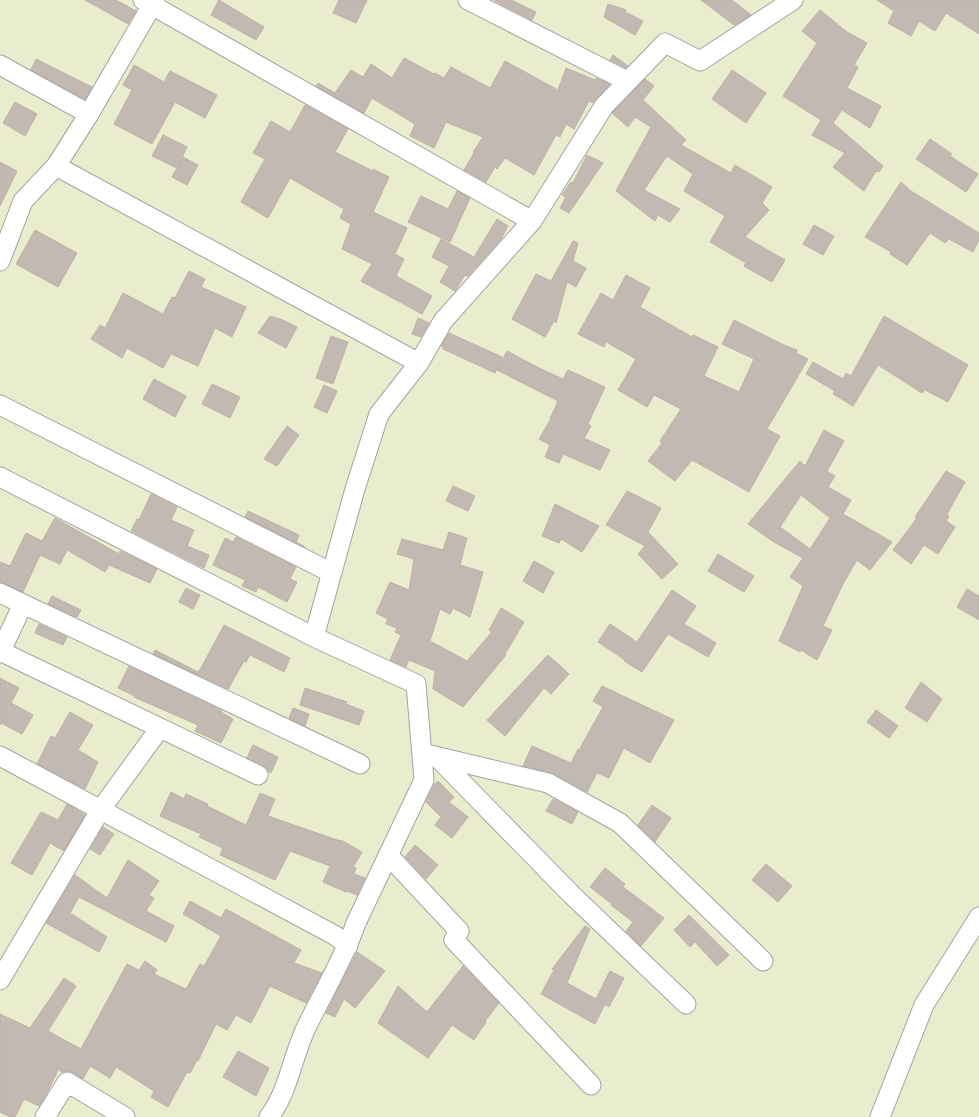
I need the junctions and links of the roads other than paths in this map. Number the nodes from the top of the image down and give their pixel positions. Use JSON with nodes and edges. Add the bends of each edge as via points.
{"nodes":[{"id":1,"x":468,"y":0,"type":"edge"},
{"id":2,"x":793,"y":0,"type":"edge"},
{"id":3,"x":150,"y":2,"type":"edge"},
{"id":4,"x":0,"y":64,"type":"edge"},
{"id":5,"x":628,"y":82,"type":"junction"},
{"id":6,"x":89,"y":114,"type":"junction"},
{"id":7,"x":56,"y":166,"type":"junction"},
{"id":8,"x":532,"y":221,"type":"junction"},
{"id":9,"x":0,"y":261,"type":"edge"},
{"id":10,"x":419,"y":363,"type":"junction"},
{"id":11,"x":0,"y":405,"type":"edge"},
{"id":12,"x":0,"y":477,"type":"edge"},
{"id":13,"x":332,"y":573,"type":"junction"},
{"id":14,"x":0,"y":593,"type":"edge"},
{"id":15,"x":23,"y":604,"type":"junction"},
{"id":16,"x":314,"y":637,"type":"junction"},
{"id":17,"x":0,"y":652,"type":"edge"},
{"id":18,"x":160,"y":728,"type":"junction"},
{"id":19,"x":429,"y":754,"type":"junction"},
{"id":20,"x":0,"y":756,"type":"edge"},
{"id":21,"x":360,"y":764,"type":"dead end"},
{"id":22,"x":258,"y":775,"type":"dead end"},
{"id":23,"x":101,"y":809,"type":"junction"},
{"id":24,"x":388,"y":855,"type":"junction"},
{"id":25,"x":979,"y":917,"type":"edge"},
{"id":26,"x":348,"y":946,"type":"junction"},
{"id":27,"x":763,"y":961,"type":"dead end"},
{"id":28,"x":0,"y":980,"type":"edge"},
{"id":29,"x":686,"y":1004,"type":"dead end"},
{"id":30,"x":590,"y":1085,"type":"dead end"},
{"id":31,"x":45,"y":1117,"type":"edge"},
{"id":32,"x":125,"y":1117,"type":"edge"},
{"id":33,"x":269,"y":1117,"type":"edge"},
{"id":34,"x":880,"y":1117,"type":"edge"}],
"edges":[{"from":1,"to":5,"type":"street"},
{"from":2,"to":5,"type":"street","via":[[700,61],[665,43]]},
{"from":3,"to":6,"type":"street"},
{"from":3,"to":8,"type":"street"},
{"from":4,"to":6,"type":"street"},
{"from":5,"to":8,"type":"street","via":[[604,106]]},
{"from":6,"to":7,"type":"street"},
{"from":7,"to":9,"type":"street","via":[[23,201]]},
{"from":7,"to":10,"type":"street"},
{"from":8,"to":10,"type":"street","via":[[443,321]]},
{"from":10,"to":13,"type":"street","via":[[379,414]]},
{"from":11,"to":13,"type":"street"},
{"from":12,"to":16,"type":"street"},
{"from":13,"to":16,"type":"street"},
{"from":14,"to":15,"type":"street"},
{"from":15,"to":17,"type":"street"},
{"from":15,"to":21,"type":"street"},
{"from":16,"to":19,"type":"street","via":[[416,684]]},
{"from":17,"to":18,"type":"street"},
{"from":18,"to":22,"type":"street"},
{"from":18,"to":23,"type":"street"},
{"from":19,"to":24,"type":"street","via":[[424,780]]},
{"from":19,"to":27,"type":"street","via":[[548,783],[620,823]]},
{"from":19,"to":29,"type":"street","via":[[570,894]]},
{"from":20,"to":23,"type":"street"},
{"from":23,"to":26,"type":"street","via":[[336,936]]},
{"from":23,"to":28,"type":"street"},
{"from":24,"to":26,"type":"street"},
{"from":24,"to":30,"type":"street","via":[[459,931],[454,940]]},
{"from":25,"to":34,"type":"street","via":[[924,1005]]},
{"from":26,"to":33,"type":"street","via":[[305,1031],[278,1106]]},
{"from":31,"to":32,"type":"street","via":[[67,1082]]}]}
